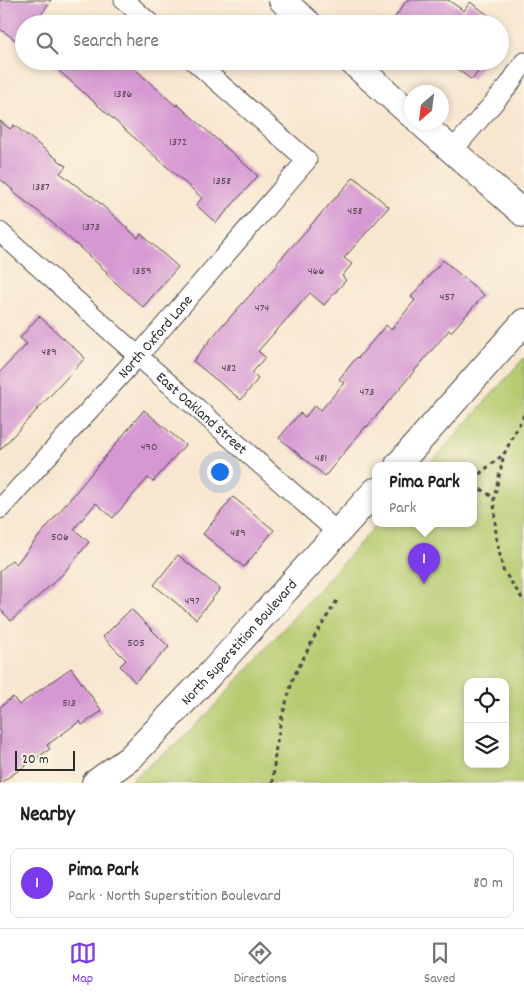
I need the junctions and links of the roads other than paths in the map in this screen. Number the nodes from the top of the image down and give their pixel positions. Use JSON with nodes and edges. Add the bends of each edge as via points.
{"nodes":[{"id":1,"x":124,"y":0,"type":"edge"},
{"id":2,"x":282,"y":0,"type":"edge"},
{"id":3,"x":141,"y":15,"type":"edge"},
{"id":4,"x":298,"y":15,"type":"edge"},
{"id":5,"x":524,"y":62,"type":"edge"},
{"id":6,"x":204,"y":70,"type":"edge"},
{"id":7,"x":361,"y":70,"type":"edge"},
{"id":8,"x":404,"y":108,"type":"edge"},
{"id":9,"x":429,"y":130,"type":"edge"},
{"id":10,"x":452,"y":151,"type":"junction"},
{"id":11,"x":524,"y":214,"type":"edge"},
{"id":12,"x":0,"y":232,"type":"edge"},
{"id":13,"x":524,"y":322,"type":"edge"},
{"id":14,"x":138,"y":356,"type":"junction"},
{"id":15,"x":401,"y":462,"type":"edge"},
{"id":16,"x":372,"y":494,"type":"edge"},
{"id":17,"x":0,"y":509,"type":"edge"},
{"id":18,"x":338,"y":533,"type":"junction"},
{"id":19,"x":95,"y":783,"type":"edge"}],
"edges":[{"from":1,"to":3,"type":"street"},
{"from":2,"to":4,"type":"street"},
{"from":5,"to":10,"type":"street"},
{"from":6,"to":14,"type":"street","name":"North Oxford Lane","via":[[306,160]]},
{"from":7,"to":8,"type":"street"},
{"from":9,"to":10,"type":"street"},
{"from":10,"to":11,"type":"street"},
{"from":12,"to":14,"type":"street","name":"East Oakland Street"},
{"from":13,"to":15,"type":"street"},
{"from":14,"to":17,"type":"street","name":"North Oxford Lane"},
{"from":14,"to":18,"type":"street","name":"East Oakland Street"},
{"from":16,"to":18,"type":"street","name":"North Superstition Boulevard"},
{"from":18,"to":19,"type":"street","name":"North Superstition Boulevard","via":[[130,758]]}]}
